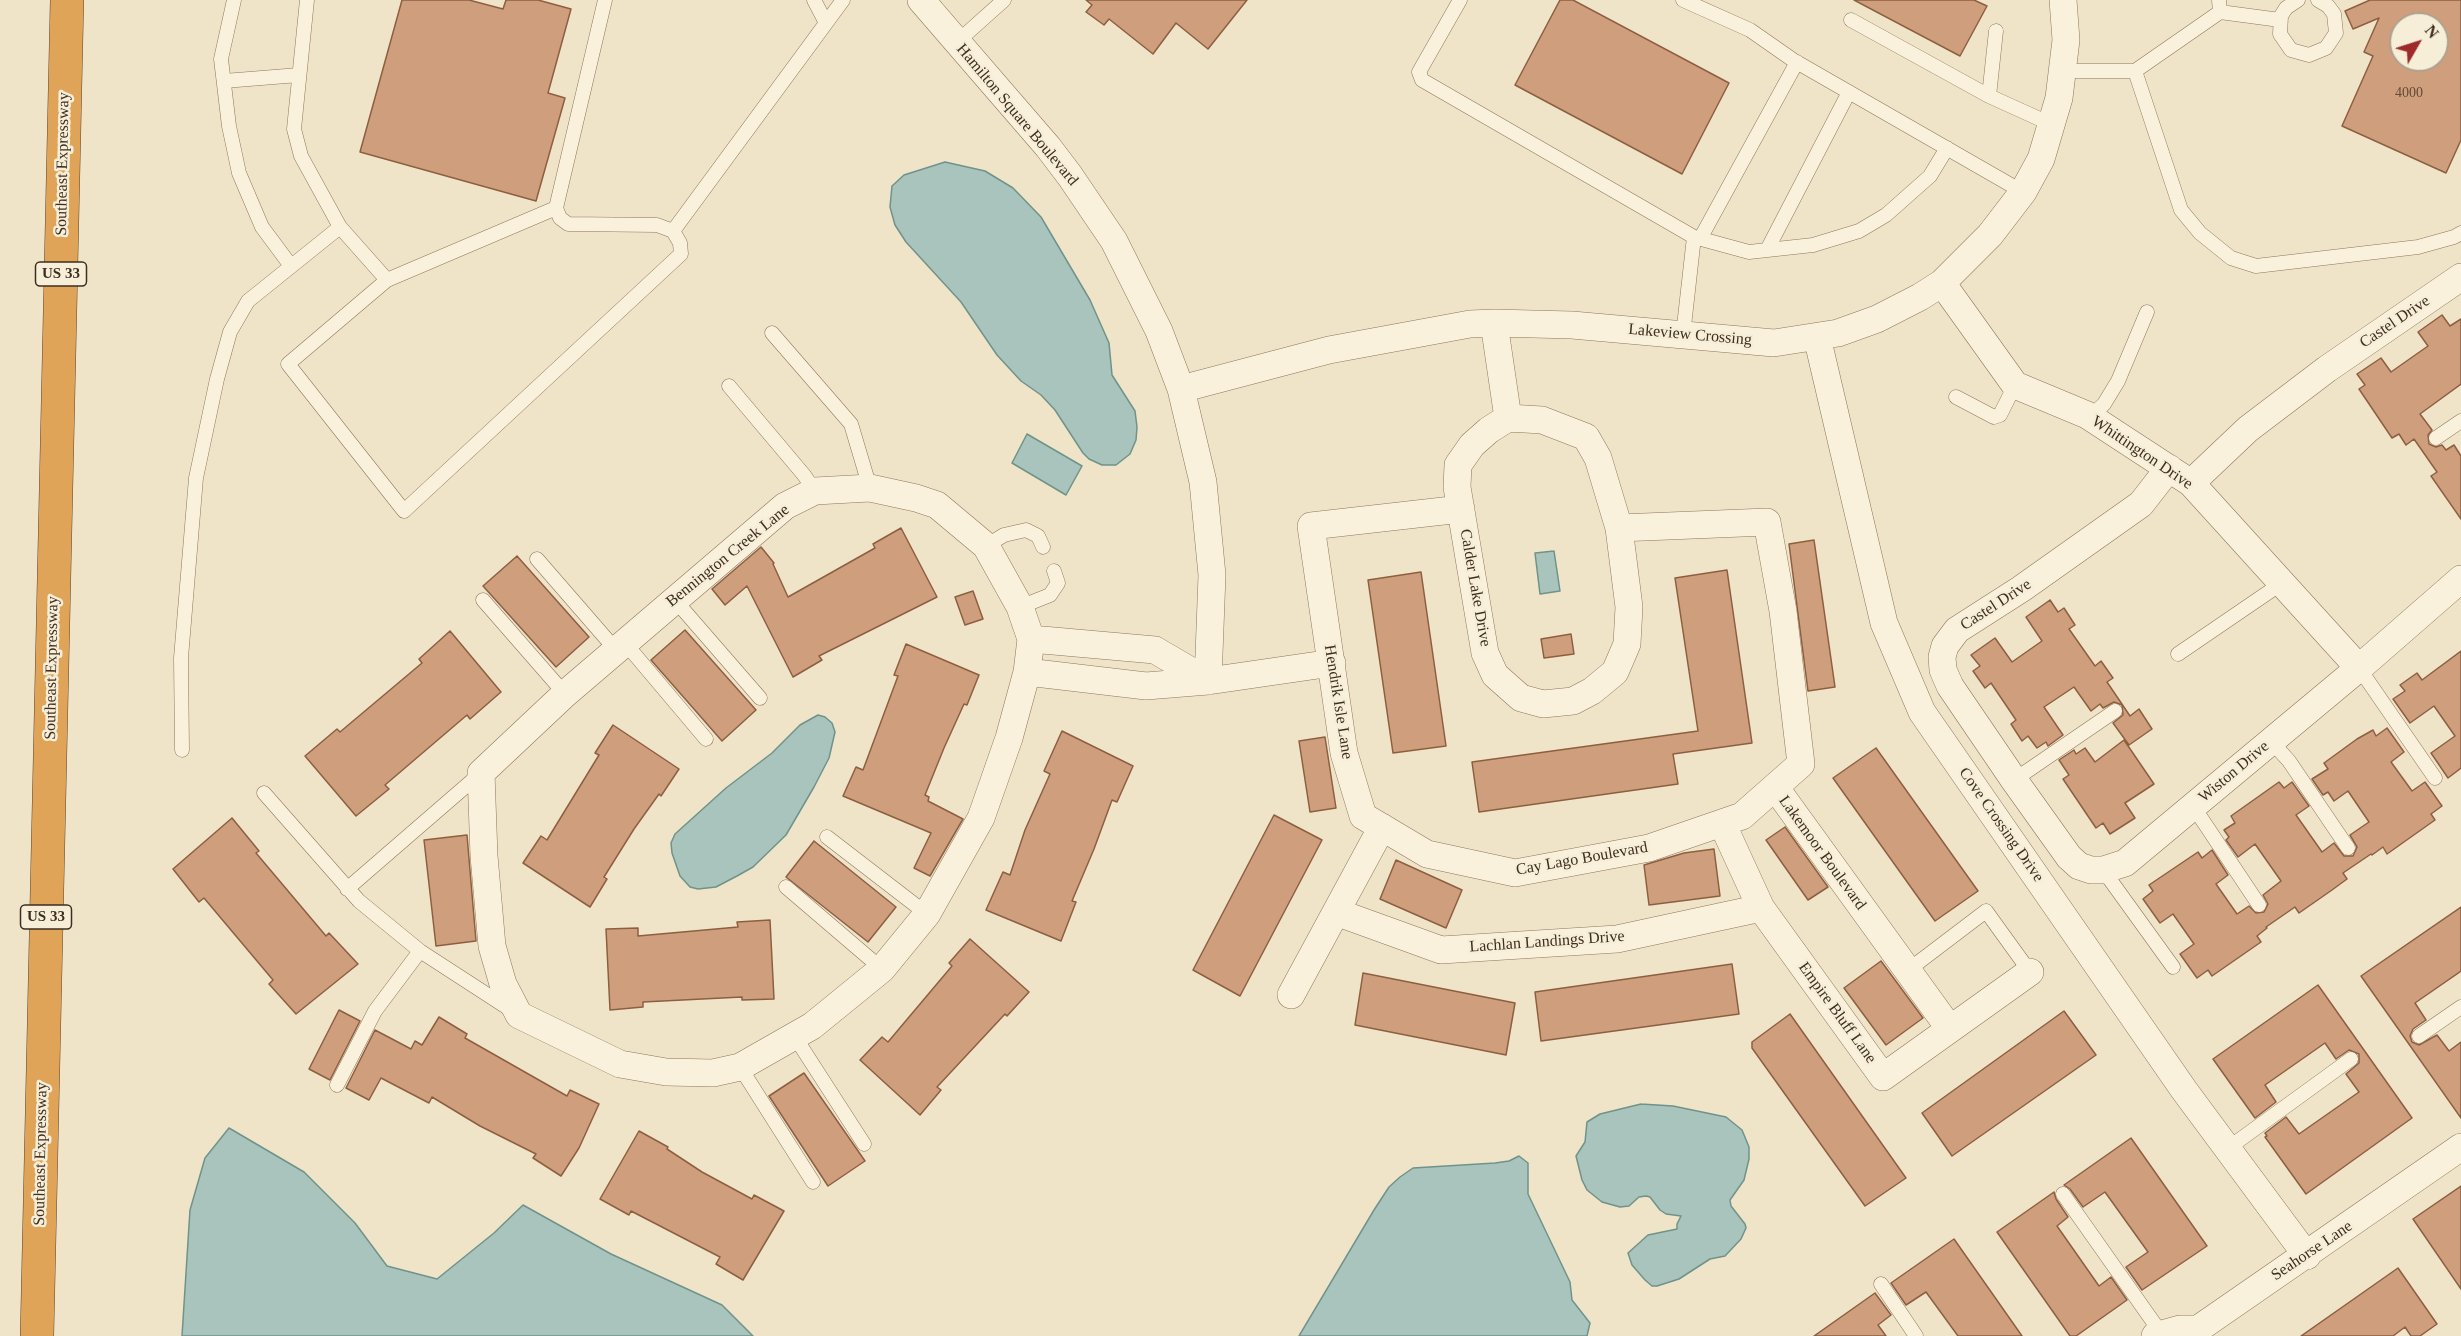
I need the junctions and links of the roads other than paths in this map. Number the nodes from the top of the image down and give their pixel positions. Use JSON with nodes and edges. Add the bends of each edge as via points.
{"nodes":[{"id":1,"x":67,"y":0,"type":"edge"},
{"id":2,"x":73,"y":0,"type":"edge"},
{"id":3,"x":234,"y":0,"type":"edge"},
{"id":4,"x":306,"y":0,"type":"edge"},
{"id":5,"x":590,"y":0,"type":"edge"},
{"id":6,"x":814,"y":0,"type":"edge"},
{"id":7,"x":843,"y":0,"type":"edge"},
{"id":8,"x":921,"y":0,"type":"edge"},
{"id":9,"x":1004,"y":0,"type":"edge"},
{"id":10,"x":1460,"y":0,"type":"edge"},
{"id":11,"x":1683,"y":0,"type":"edge"},
{"id":12,"x":2063,"y":0,"type":"edge"},
{"id":13,"x":2298,"y":0,"type":"edge"},
{"id":14,"x":2318,"y":0,"type":"edge"},
{"id":15,"x":604,"y":2,"type":"edge"},
{"id":16,"x":2219,"y":6,"type":"edge"},
{"id":17,"x":1851,"y":20,"type":"dead end"},
{"id":18,"x":2280,"y":20,"type":"junction"},
{"id":19,"x":826,"y":23,"type":"junction"},
{"id":20,"x":1996,"y":31,"type":"dead end"},
{"id":21,"x":956,"y":43,"type":"junction"},
{"id":22,"x":66,"y":51,"type":"junction"},
{"id":23,"x":1797,"y":62,"type":"junction"},
{"id":24,"x":2064,"y":71,"type":"junction"},
{"id":25,"x":2135,"y":71,"type":"junction"},
{"id":26,"x":299,"y":75,"type":"junction"},
{"id":27,"x":224,"y":81,"type":"junction"},
{"id":28,"x":1849,"y":92,"type":"junction"},
{"id":29,"x":1989,"y":96,"type":"junction"},
{"id":30,"x":2053,"y":125,"type":"junction"},
{"id":31,"x":1947,"y":148,"type":"junction"},
{"id":32,"x":2023,"y":192,"type":"junction"},
{"id":33,"x":556,"y":208,"type":"junction"},
{"id":34,"x":340,"y":227,"type":"junction"},
{"id":35,"x":673,"y":231,"type":"junction"},
{"id":36,"x":2461,"y":233,"type":"edge"},
{"id":37,"x":1697,"y":238,"type":"junction"},
{"id":38,"x":1767,"y":250,"type":"junction"},
{"id":39,"x":291,"y":266,"type":"junction"},
{"id":40,"x":2461,"y":277,"type":"edge"},
{"id":41,"x":387,"y":280,"type":"junction"},
{"id":42,"x":1942,"y":283,"type":"junction"},
{"id":43,"x":2147,"y":312,"type":"dead end"},
{"id":44,"x":1494,"y":322,"type":"junction"},
{"id":45,"x":772,"y":333,"type":"dead end"},
{"id":46,"x":1683,"y":335,"type":"junction"},
{"id":47,"x":1817,"y":337,"type":"junction"},
{"id":48,"x":2015,"y":385,"type":"junction"},
{"id":49,"x":729,"y":386,"type":"dead end"},
{"id":50,"x":1182,"y":389,"type":"junction"},
{"id":51,"x":1956,"y":397,"type":"dead end"},
{"id":52,"x":2090,"y":417,"type":"junction"},
{"id":53,"x":1508,"y":418,"type":"junction"},
{"id":54,"x":2461,"y":421,"type":"edge"},
{"id":55,"x":2436,"y":438,"type":"dead end"},
{"id":56,"x":2180,"y":476,"type":"junction"},
{"id":57,"x":870,"y":488,"type":"junction"},
{"id":58,"x":815,"y":491,"type":"junction"},
{"id":59,"x":1461,"y":509,"type":"junction"},
{"id":60,"x":1619,"y":528,"type":"junction"},
{"id":61,"x":986,"y":546,"type":"junction"},
{"id":62,"x":1043,"y":547,"type":"dead end"},
{"id":63,"x":537,"y":559,"type":"dead end"},
{"id":64,"x":1054,"y":571,"type":"dead end"},
{"id":65,"x":2461,"y":579,"type":"edge"},
{"id":66,"x":2282,"y":583,"type":"junction"},
{"id":67,"x":674,"y":599,"type":"junction"},
{"id":68,"x":483,"y":600,"type":"dead end"},
{"id":69,"x":1020,"y":607,"type":"junction"},
{"id":70,"x":1031,"y":639,"type":"junction"},
{"id":71,"x":620,"y":646,"type":"junction"},
{"id":72,"x":2178,"y":654,"type":"dead end"},
{"id":73,"x":1332,"y":663,"type":"junction"},
{"id":74,"x":2359,"y":668,"type":"junction"},
{"id":75,"x":1027,"y":672,"type":"junction"},
{"id":76,"x":1208,"y":681,"type":"junction"},
{"id":77,"x":565,"y":694,"type":"junction"},
{"id":78,"x":760,"y":698,"type":"dead end"},
{"id":79,"x":2115,"y":711,"type":"dead end"},
{"id":80,"x":706,"y":739,"type":"dead end"},
{"id":81,"x":2271,"y":741,"type":"junction"},
{"id":82,"x":182,"y":750,"type":"dead end"},
{"id":83,"x":481,"y":773,"type":"junction"},
{"id":84,"x":2435,"y":778,"type":"dead end"},
{"id":85,"x":2014,"y":780,"type":"junction"},
{"id":86,"x":1775,"y":787,"type":"junction"},
{"id":87,"x":264,"y":793,"type":"dead end"},
{"id":88,"x":2193,"y":807,"type":"junction"},
{"id":89,"x":1722,"y":823,"type":"junction"},
{"id":90,"x":1382,"y":827,"type":"junction"},
{"id":91,"x":827,"y":837,"type":"dead end"},
{"id":92,"x":2348,"y":848,"type":"dead end"},
{"id":93,"x":2103,"y":870,"type":"junction"},
{"id":94,"x":786,"y":887,"type":"dead end"},
{"id":95,"x":347,"y":889,"type":"junction"},
{"id":96,"x":2259,"y":905,"type":"dead end"},
{"id":97,"x":1761,"y":908,"type":"junction"},
{"id":98,"x":1336,"y":912,"type":"junction"},
{"id":99,"x":927,"y":914,"type":"junction"},
{"id":100,"x":420,"y":951,"type":"junction"},
{"id":101,"x":2173,"y":967,"type":"dead end"},
{"id":102,"x":882,"y":969,"type":"junction"},
{"id":103,"x":1907,"y":971,"type":"junction"},
{"id":104,"x":2030,"y":972,"type":"joint"},
{"id":105,"x":1292,"y":995,"type":"dead end"},
{"id":106,"x":2461,"y":1007,"type":"edge"},
{"id":107,"x":519,"y":1015,"type":"junction"},
{"id":108,"x":1950,"y":1029,"type":"junction"},
{"id":109,"x":2419,"y":1036,"type":"dead end"},
{"id":110,"x":795,"y":1037,"type":"junction"},
{"id":111,"x":2351,"y":1059,"type":"dead end"},
{"id":112,"x":740,"y":1067,"type":"junction"},
{"id":113,"x":337,"y":1085,"type":"dead end"},
{"id":114,"x":864,"y":1144,"type":"dead end"},
{"id":115,"x":2461,"y":1147,"type":"edge"},
{"id":116,"x":2227,"y":1149,"type":"junction"},
{"id":117,"x":813,"y":1182,"type":"dead end"},
{"id":118,"x":2063,"y":1194,"type":"dead end"},
{"id":119,"x":2307,"y":1256,"type":"junction"},
{"id":120,"x":1881,"y":1284,"type":"dead end"},
{"id":121,"x":2200,"y":1333,"type":"edge"},
{"id":122,"x":2158,"y":1335,"type":"edge"},
{"id":123,"x":37,"y":1336,"type":"edge"},
{"id":124,"x":1916,"y":1336,"type":"edge"}],
"edges":[{"from":1,"to":22,"type":"highway","name":"Southeast Expressway","number":"US 33"},
{"from":2,"to":22,"type":"highway"},
{"from":3,"to":27,"type":"lane","via":[[221,59]]},
{"from":4,"to":26,"type":"lane"},
{"from":5,"to":15,"type":"lane"},
{"from":6,"to":19,"type":"lane"},
{"from":7,"to":19,"type":"lane"},
{"from":8,"to":21,"type":"street","name":"Hamilton Square Boulevard"},
{"from":9,"to":21,"type":"lane"},
{"from":10,"to":37,"type":"lane","via":[[1419,72],[1422,80]]},
{"from":11,"to":23,"type":"lane","via":[[1750,30]]},
{"from":12,"to":24,"type":"street","name":"Lakeview Crossing"},
{"from":13,"to":18,"type":"lane","via":[[2286,8]]},
{"from":14,"to":18,"type":"lane","via":[[2328,6],[2336,33],[2318,53],[2291,50],[2280,34]]},
{"from":15,"to":33,"type":"lane"},
{"from":16,"to":18,"type":"lane"},
{"from":16,"to":25,"type":"lane"},
{"from":17,"to":29,"type":"lane"},
{"from":19,"to":35,"type":"lane"},
{"from":20,"to":29,"type":"lane"},
{"from":21,"to":50,"type":"street","name":"Hamilton Square Boulevard","via":[[1048,147],[1103,223],[1154,320]]},
{"from":22,"to":123,"type":"highway","name":"Southeast Expressway","number":"US 33"},
{"from":23,"to":28,"type":"lane"},
{"from":23,"to":37,"type":"lane"},
{"from":24,"to":25,"type":"lane"},
{"from":24,"to":30,"type":"street","name":"Lakeview Crossing"},
{"from":25,"to":36,"type":"lane","via":[[2181,210],[2231,258],[2256,266],[2418,247]]},
{"from":26,"to":27,"type":"lane"},
{"from":26,"to":34,"type":"lane","via":[[294,129],[301,156]]},
{"from":27,"to":39,"type":"lane","via":[[238,173],[262,227]]},
{"from":28,"to":31,"type":"lane"},
{"from":28,"to":38,"type":"lane"},
{"from":29,"to":30,"type":"lane"},
{"from":30,"to":32,"type":"street","name":"Lakeview Crossing"},
{"from":31,"to":32,"type":"lane"},
{"from":31,"to":38,"type":"lane","via":[[1930,176],[1886,215],[1859,231],[1813,245]]},
{"from":32,"to":42,"type":"street","name":"Lakeview Crossing","via":[[1990,235]]},
{"from":33,"to":35,"type":"lane","via":[[568,224],[657,225]]},
{"from":33,"to":41,"type":"lane"},
{"from":34,"to":39,"type":"lane"},
{"from":34,"to":41,"type":"lane"},
{"from":35,"to":41,"type":"lane","via":[[681,254],[404,511],[288,364]]},
{"from":37,"to":38,"type":"lane","via":[[1749,252]]},
{"from":37,"to":46,"type":"lane"},
{"from":39,"to":82,"type":"lane","via":[[248,301],[230,332],[217,379],[196,478],[181,658]]},
{"from":40,"to":56,"type":"street","name":"Castel Drive"},
{"from":42,"to":47,"type":"street","name":"Lakeview Crossing","via":[[1877,319]]},
{"from":42,"to":48,"type":"street"},
{"from":43,"to":52,"type":"lane","via":[[2118,381],[2104,404]]},
{"from":44,"to":46,"type":"street","name":"Lakeview Crossing"},
{"from":44,"to":50,"type":"street","name":"Lakeview Crossing","via":[[1329,350]]},
{"from":44,"to":53,"type":"street"},
{"from":45,"to":57,"type":"lane","via":[[851,424]]},
{"from":46,"to":47,"type":"street","name":"Lakeview Crossing","via":[[1774,343]]},
{"from":47,"to":116,"type":"street","name":"Cove Crossing Drive","via":[[1884,623],[1922,712]]},
{"from":48,"to":51,"type":"lane","via":[[2000,415],[1994,417]]},
{"from":48,"to":52,"type":"street","name":"Whittington Drive"},
{"from":49,"to":58,"type":"lane"},
{"from":50,"to":76,"type":"street","name":"Hamilton Square Boulevard","via":[[1203,482],[1210,552]]},
{"from":52,"to":56,"type":"street","name":"Whittington Drive"},
{"from":53,"to":59,"type":"street","name":"Calder Lake Drive","via":[[1489,429],[1458,465]]},
{"from":53,"to":60,"type":"street","name":"Calder Lake Drive","via":[[1542,420],[1586,437],[1598,458]]},
{"from":54,"to":55,"type":"lane"},
{"from":56,"to":66,"type":"street","name":"Whittington Drive"},
{"from":56,"to":85,"type":"street","name":"Castel Drive","via":[[2022,589],[1957,630],[1945,646],[1943,670],[1950,686]]},
{"from":57,"to":58,"type":"street","name":"Bennington Creek Lane"},
{"from":57,"to":61,"type":"street","name":"Bennington Creek Lane","via":[[937,505]]},
{"from":58,"to":67,"type":"street","name":"Bennington Creek Lane","via":[[785,506]]},
{"from":59,"to":60,"type":"street","name":"Calder Lake Drive","via":[[1485,653],[1495,675],[1521,698],[1543,704],[1573,701],[1615,672],[1627,644],[1629,607]]},
{"from":59,"to":73,"type":"street","name":"Hendrik Isle Lane","via":[[1311,526]]},
{"from":60,"to":86,"type":"street","name":"Lakemoor Boulevard","via":[[1767,522],[1783,611],[1802,764]]},
{"from":61,"to":62,"type":"lane","via":[[1004,535],[1026,530],[1038,536]]},
{"from":61,"to":69,"type":"street","name":"Bennington Creek Lane"},
{"from":63,"to":71,"type":"lane"},
{"from":64,"to":69,"type":"lane","via":[[1058,583],[1050,595]]},
{"from":65,"to":74,"type":"street","name":"Wiston Drive"},
{"from":66,"to":72,"type":"lane"},
{"from":66,"to":74,"type":"street","name":"Whittington Drive"},
{"from":67,"to":71,"type":"street","name":"Bennington Creek Lane"},
{"from":67,"to":78,"type":"lane"},
{"from":68,"to":77,"type":"lane"},
{"from":69,"to":70,"type":"street","name":"Bennington Creek Lane"},
{"from":70,"to":75,"type":"street","name":"Bennington Creek Lane"},
{"from":70,"to":76,"type":"street","via":[[1155,650]]},
{"from":71,"to":77,"type":"street","name":"Bennington Creek Lane"},
{"from":71,"to":80,"type":"lane"},
{"from":73,"to":76,"type":"street"},
{"from":73,"to":90,"type":"street","name":"Hendrik Isle Lane","via":[[1347,764],[1363,816]]},
{"from":74,"to":81,"type":"street","name":"Wiston Drive"},
{"from":74,"to":84,"type":"lane"},
{"from":75,"to":76,"type":"street","via":[[1146,686]]},
{"from":75,"to":99,"type":"street","name":"Bennington Creek Lane","via":[[1010,738],[981,818]]},
{"from":77,"to":83,"type":"street","name":"Bennington Creek Lane"},
{"from":79,"to":85,"type":"lane"},
{"from":81,"to":88,"type":"street","name":"Wiston Drive"},
{"from":81,"to":92,"type":"lane"},
{"from":83,"to":95,"type":"lane","name":"Bennington Creek Lane"},
{"from":83,"to":107,"type":"street","via":[[492,946],[503,984]]},
{"from":85,"to":93,"type":"street","via":[[2069,857],[2079,866]]},
{"from":86,"to":89,"type":"street","name":"Cay Lago Boulevard","via":[[1742,816]]},
{"from":86,"to":103,"type":"street","name":"Lakemoor Boulevard"},
{"from":87,"to":95,"type":"lane"},
{"from":88,"to":93,"type":"street","name":"Wiston Drive","via":[[2125,863]]},
{"from":88,"to":96,"type":"lane"},
{"from":89,"to":90,"type":"street","name":"Cay Lago Boulevard","via":[[1649,848],[1515,873],[1427,854]]},
{"from":89,"to":97,"type":"street","name":"Empire Bluff Lane"},
{"from":90,"to":98,"type":"street"},
{"from":91,"to":99,"type":"lane"},
{"from":93,"to":101,"type":"lane"},
{"from":94,"to":102,"type":"lane"},
{"from":95,"to":100,"type":"lane"},
{"from":97,"to":98,"type":"street","name":"Lachlan Landings Drive","via":[[1617,939],[1441,950]]},
{"from":97,"to":108,"type":"street","name":"Empire Bluff Lane","via":[[1883,1077]]},
{"from":98,"to":105,"type":"street"},
{"from":99,"to":102,"type":"street","name":"Bennington Creek Lane"},
{"from":100,"to":107,"type":"lane"},
{"from":100,"to":113,"type":"lane","via":[[375,1011]]},
{"from":102,"to":110,"type":"street","name":"Bennington Creek Lane"},
{"from":103,"to":104,"type":"lane","via":[[1986,911]]},
{"from":103,"to":108,"type":"street","name":"Lakemoor Boulevard"},
{"from":104,"to":108,"type":"street","name":"Empire Bluff Lane"},
{"from":106,"to":109,"type":"lane"},
{"from":107,"to":112,"type":"street","name":"Bennington Creek Lane","via":[[620,1064],[678,1073],[713,1073]]},
{"from":110,"to":112,"type":"street","name":"Bennington Creek Lane"},
{"from":110,"to":114,"type":"lane"},
{"from":111,"to":116,"type":"lane"},
{"from":112,"to":117,"type":"lane"},
{"from":115,"to":119,"type":"street","name":"Seahorse Lane"},
{"from":116,"to":119,"type":"street","name":"Cove Crossing Drive"},
{"from":118,"to":122,"type":"lane"},
{"from":119,"to":121,"type":"street","name":"Seahorse Lane"},
{"from":120,"to":124,"type":"lane"},
{"from":121,"to":122,"type":"street","name":"Seahorse Lane","via":[[2180,1329]]}]}
